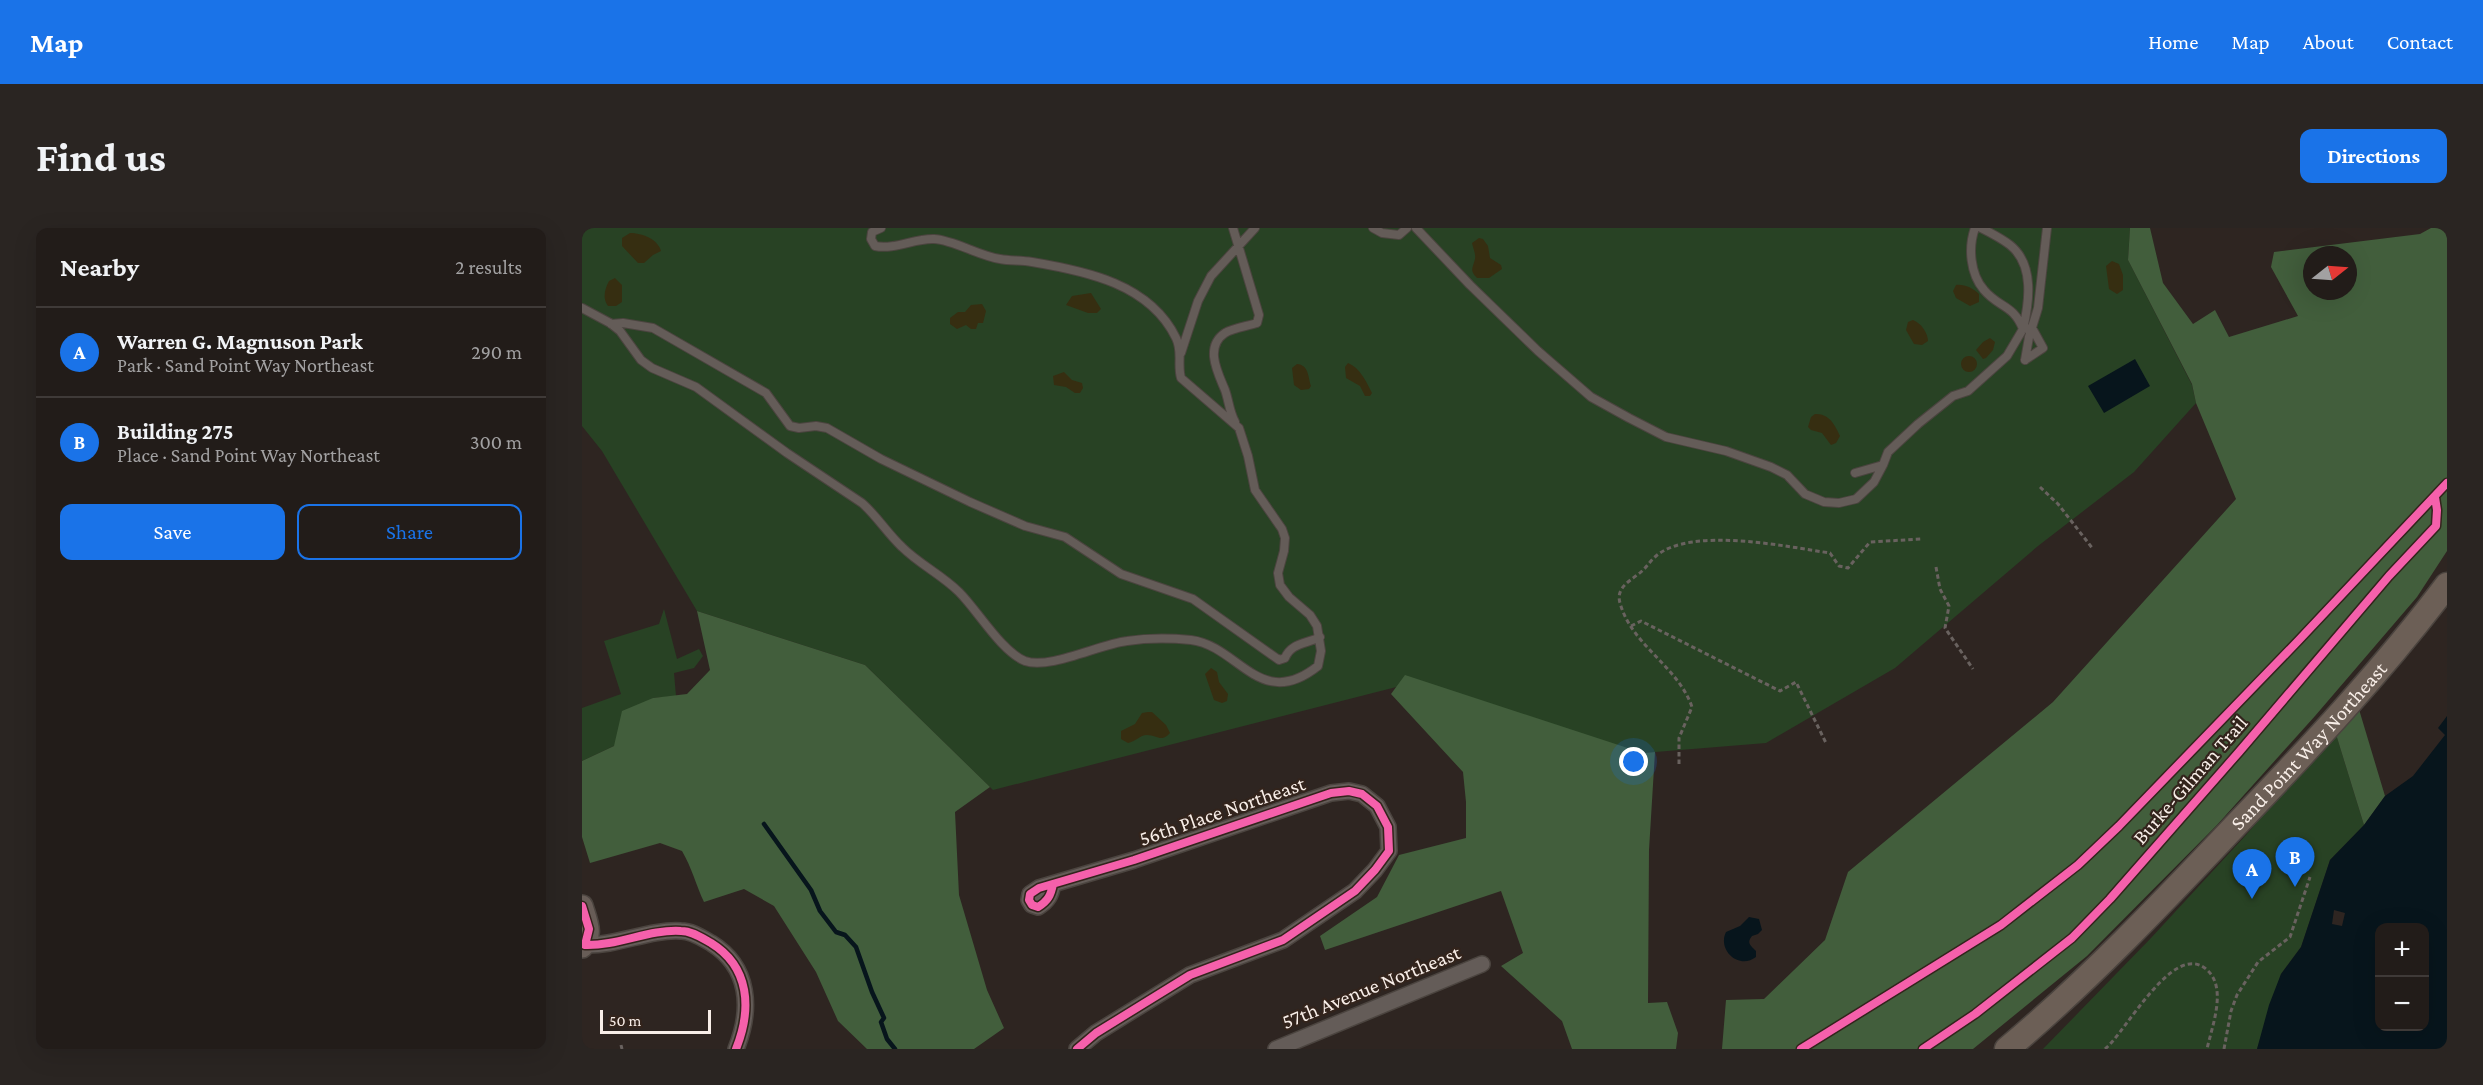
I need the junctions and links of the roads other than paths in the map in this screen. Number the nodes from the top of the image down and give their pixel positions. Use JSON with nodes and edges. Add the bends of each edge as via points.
{"nodes":[{"id":1,"x":881,"y":228,"type":"edge"},
{"id":2,"x":1233,"y":228,"type":"edge"},
{"id":3,"x":1255,"y":228,"type":"edge"},
{"id":4,"x":1372,"y":228,"type":"edge"},
{"id":5,"x":1407,"y":228,"type":"edge"},
{"id":6,"x":1416,"y":228,"type":"edge"},
{"id":7,"x":1975,"y":228,"type":"edge"},
{"id":8,"x":1981,"y":228,"type":"edge"},
{"id":9,"x":2047,"y":228,"type":"edge"},
{"id":10,"x":1238,"y":245,"type":"junction"},
{"id":11,"x":582,"y":308,"type":"edge"},
{"id":12,"x":611,"y":324,"type":"junction"},
{"id":13,"x":2023,"y":329,"type":"junction"},
{"id":14,"x":1181,"y":354,"type":"junction"},
{"id":15,"x":1239,"y":428,"type":"junction"},
{"id":16,"x":1883,"y":465,"type":"junction"},
{"id":17,"x":1855,"y":473,"type":"dead end"},
{"id":18,"x":2447,"y":585,"type":"edge"},
{"id":19,"x":1320,"y":637,"type":"junction"},
{"id":20,"x":1053,"y":884,"type":"dead end"},
{"id":21,"x":582,"y":906,"type":"edge"},
{"id":22,"x":584,"y":946,"type":"edge"},
{"id":23,"x":1482,"y":963,"type":"dead end"},
{"id":24,"x":736,"y":1049,"type":"edge"},
{"id":25,"x":1077,"y":1049,"type":"edge"},
{"id":26,"x":1276,"y":1049,"type":"edge"},
{"id":27,"x":2007,"y":1049,"type":"edge"}],
"edges":[{"from":1,"to":14,"type":"lane","via":[[872,232],[875,246],[936,239],[1001,260],[1030,261],[1109,280],[1159,311]]},
{"from":2,"to":10,"type":"lane"},
{"from":3,"to":10,"type":"lane"},
{"from":4,"to":5,"type":"lane","via":[[1399,235]]},
{"from":6,"to":16,"type":"lane","via":[[1538,351],[1591,397],[1666,437],[1726,451],[1771,467],[1787,475],[1805,494],[1824,502],[1856,499],[1874,482]]},
{"from":7,"to":13,"type":"lane","via":[[1971,247],[1976,276],[1984,290],[2012,310]]},
{"from":8,"to":13,"type":"lane","via":[[2012,246],[2024,267],[2030,292]]},
{"from":9,"to":13,"type":"lane","via":[[2040,294],[2032,327]]},
{"from":10,"to":14,"type":"lane","via":[[1211,276],[1198,301]]},
{"from":10,"to":15,"type":"lane","via":[[1259,315],[1257,323],[1225,333],[1213,357],[1229,412]]},
{"from":11,"to":12,"type":"lane"},
{"from":12,"to":19,"type":"lane","via":[[653,328],[766,393],[789,426],[827,428],[970,502],[1025,526],[1074,541],[1121,574],[1193,599],[1279,660],[1298,644]]},
{"from":12,"to":19,"type":"lane","via":[[652,368],[696,387],[862,503],[902,548],[957,590],[1011,652],[1025,661],[1053,661],[1125,641],[1194,641],[1261,678],[1277,682],[1296,679],[1318,666]]},
{"from":13,"to":16,"type":"lane","via":[[2007,356],[1968,391],[1953,396],[1918,424],[1888,452]]},
{"from":14,"to":15,"type":"lane","via":[[1181,378]]},
{"from":15,"to":19,"type":"lane","via":[[1255,490],[1285,538],[1278,573],[1280,585],[1310,615]]},
{"from":16,"to":17,"type":"lane"},
{"from":18,"to":27,"type":"main road","name":"Sand Point Way Northeast","via":[[2287,771],[2133,934]]},
{"from":20,"to":25,"type":"street","name":"56th Place Northeast","via":[[1331,793],[1362,794],[1377,806],[1388,827],[1389,851],[1355,891],[1283,940],[1190,975]]},
{"from":21,"to":22,"type":"main road","via":[[589,929]]},
{"from":22,"to":24,"type":"street","via":[[682,931],[723,950],[735,964],[747,997]]},
{"from":23,"to":26,"type":"street","name":"57th Avenue Northeast"}]}
